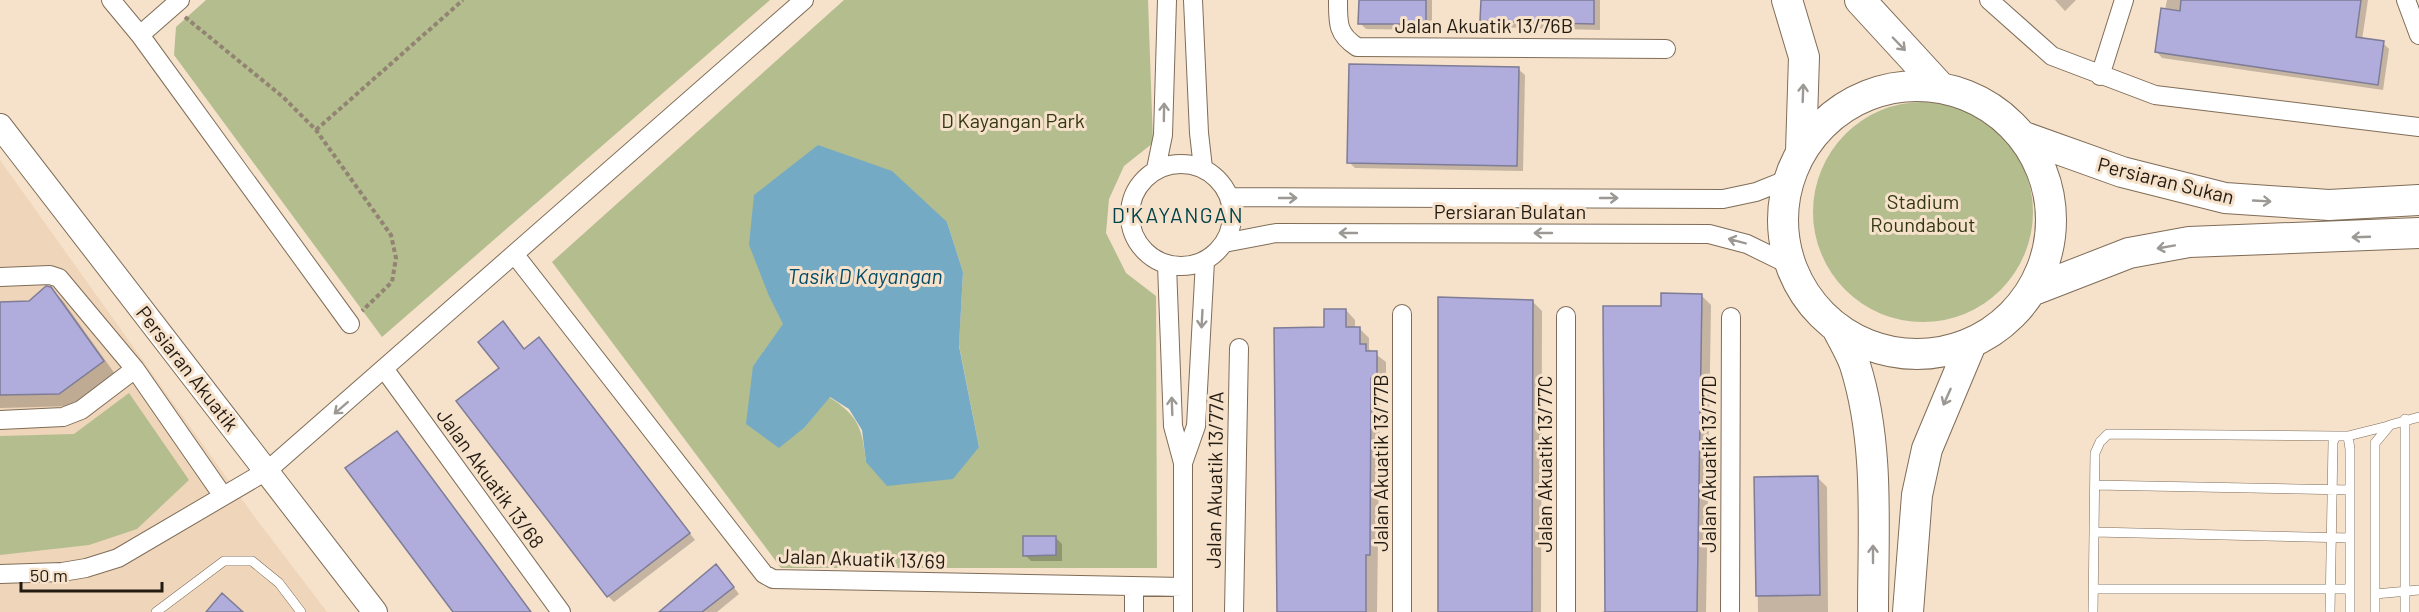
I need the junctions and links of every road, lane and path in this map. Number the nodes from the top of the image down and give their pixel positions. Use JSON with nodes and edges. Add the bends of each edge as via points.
{"nodes":[{"id":1,"x":111,"y":0,"type":"edge"},
{"id":2,"x":463,"y":0,"type":"edge"},
{"id":3,"x":804,"y":0,"type":"edge"},
{"id":4,"x":1167,"y":0,"type":"edge"},
{"id":5,"x":1193,"y":0,"type":"edge"},
{"id":6,"x":1338,"y":0,"type":"edge"},
{"id":7,"x":1787,"y":0,"type":"edge"},
{"id":8,"x":1860,"y":0,"type":"edge"},
{"id":9,"x":1989,"y":0,"type":"edge"},
{"id":10,"x":2124,"y":0,"type":"edge"},
{"id":11,"x":2406,"y":0,"type":"edge"},
{"id":12,"x":176,"y":3,"type":"edge"},
{"id":13,"x":140,"y":35,"type":"junction"},
{"id":14,"x":2419,"y":35,"type":"edge"},
{"id":15,"x":1666,"y":49,"type":"dead end"},
{"id":16,"x":2100,"y":76,"type":"junction"},
{"id":17,"x":1939,"y":86,"type":"junction"},
{"id":18,"x":0,"y":126,"type":"edge"},
{"id":19,"x":2419,"y":127,"type":"edge"},
{"id":20,"x":316,"y":130,"type":"junction"},
{"id":21,"x":2024,"y":137,"type":"junction"},
{"id":22,"x":1802,"y":151,"type":"junction"},
{"id":23,"x":1203,"y":168,"type":"junction"},
{"id":24,"x":1156,"y":169,"type":"junction"},
{"id":25,"x":1786,"y":180,"type":"junction"},
{"id":26,"x":1229,"y":197,"type":"junction"},
{"id":27,"x":2419,"y":200,"type":"edge"},
{"id":28,"x":2419,"y":233,"type":"edge"},
{"id":29,"x":1224,"y":243,"type":"junction"},
{"id":30,"x":515,"y":255,"type":"junction"},
{"id":31,"x":1206,"y":261,"type":"junction"},
{"id":32,"x":1167,"y":265,"type":"junction"},
{"id":33,"x":1790,"y":265,"type":"junction"},
{"id":34,"x":0,"y":277,"type":"edge"},
{"id":35,"x":2031,"y":291,"type":"junction"},
{"id":36,"x":1402,"y":314,"type":"dead end"},
{"id":37,"x":1566,"y":316,"type":"dead end"},
{"id":38,"x":1731,"y":317,"type":"dead end"},
{"id":39,"x":350,"y":324,"type":"joint"},
{"id":40,"x":1837,"y":328,"type":"junction"},
{"id":41,"x":1971,"y":344,"type":"junction"},
{"id":42,"x":1239,"y":348,"type":"dead end"},
{"id":43,"x":135,"y":369,"type":"junction"},
{"id":44,"x":385,"y":370,"type":"junction"},
{"id":45,"x":2419,"y":417,"type":"edge"},
{"id":46,"x":2405,"y":419,"type":"junction"},
{"id":47,"x":0,"y":420,"type":"edge"},
{"id":48,"x":2390,"y":425,"type":"junction"},
{"id":49,"x":2336,"y":436,"type":"junction"},
{"id":50,"x":2348,"y":436,"type":"junction"},
{"id":51,"x":1183,"y":463,"type":"junction"},
{"id":52,"x":268,"y":470,"type":"junction"},
{"id":53,"x":2095,"y":485,"type":"junction"},
{"id":54,"x":2332,"y":489,"type":"junction"},
{"id":55,"x":2350,"y":490,"type":"junction"},
{"id":56,"x":223,"y":496,"type":"junction"},
{"id":57,"x":2094,"y":532,"type":"junction"},
{"id":58,"x":2331,"y":536,"type":"junction"},
{"id":59,"x":2350,"y":538,"type":"junction"},
{"id":60,"x":0,"y":574,"type":"edge"},
{"id":61,"x":1183,"y":587,"type":"junction"},
{"id":62,"x":1134,"y":588,"type":"junction"},
{"id":63,"x":2093,"y":589,"type":"junction"},
{"id":64,"x":2330,"y":589,"type":"junction"},
{"id":65,"x":2350,"y":589,"type":"junction"},
{"id":66,"x":2419,"y":590,"type":"edge"},
{"id":67,"x":2405,"y":592,"type":"junction"},
{"id":68,"x":2375,"y":594,"type":"junction"},
{"id":69,"x":156,"y":612,"type":"edge"},
{"id":70,"x":301,"y":612,"type":"edge"},
{"id":71,"x":375,"y":612,"type":"edge"},
{"id":72,"x":561,"y":612,"type":"edge"},
{"id":73,"x":1134,"y":612,"type":"edge"},
{"id":74,"x":1183,"y":612,"type":"edge"},
{"id":75,"x":1234,"y":612,"type":"edge"},
{"id":76,"x":1402,"y":612,"type":"edge"},
{"id":77,"x":1566,"y":612,"type":"edge"},
{"id":78,"x":1730,"y":612,"type":"edge"},
{"id":79,"x":1873,"y":612,"type":"edge"},
{"id":80,"x":1908,"y":612,"type":"edge"},
{"id":81,"x":2093,"y":612,"type":"edge"},
{"id":82,"x":2330,"y":612,"type":"edge"},
{"id":83,"x":2350,"y":612,"type":"edge"},
{"id":84,"x":2375,"y":612,"type":"edge"},
{"id":85,"x":2405,"y":612,"type":"edge"}],
"edges":[{"from":1,"to":13,"type":"street"},
{"from":2,"to":20,"type":"path"},
{"from":3,"to":30,"type":"street"},
{"from":24,"to":4,"type":"street","one_way":true,"via":[[1163,135]]},
{"from":5,"to":23,"type":"street"},
{"from":6,"to":15,"type":"street","name":"Jalan Akuatik 13/76B","via":[[1338,23],[1345,39],[1357,47]]},
{"from":22,"to":7,"type":"main road","one_way":true,"via":[[1804,57]]},
{"from":8,"to":17,"type":"main road","one_way":true},
{"from":9,"to":16,"type":"street","via":[[2052,56]]},
{"from":10,"to":16,"type":"street"},
{"from":11,"to":14,"type":"street"},
{"from":12,"to":13,"type":"street"},
{"from":12,"to":20,"type":"path"},
{"from":13,"to":39,"type":"street"},
{"from":16,"to":19,"type":"street","via":[[2156,95]]},
{"from":17,"to":21,"type":"main road","via":[[1991,107]]},
{"from":17,"to":22,"type":"main road","via":[[1899,86],[1860,97],[1827,120]]},
{"from":18,"to":52,"type":"street","name":"Persiaran Akuatik"},
{"from":20,"to":39,"type":"path","via":[[391,236],[396,258],[392,282]]},
{"from":21,"to":27,"type":"main road","name":"Persiaran Sukan","one_way":true,"via":[[2122,172],[2225,198],[2329,205]]},
{"from":21,"to":35,"type":"main road","via":[[2043,173],[2052,213],[2047,254]]},
{"from":22,"to":25,"type":"main road"},
{"from":23,"to":24,"type":"street","via":[[1187,163]]},
{"from":23,"to":26,"type":"street","via":[[1214,175]]},
{"from":24,"to":32,"type":"street","via":[[1142,180],[1133,195],[1129,212],[1131,230],[1145,252]]},
{"from":26,"to":25,"type":"street","name":"Persiaran Bulatan","one_way":true,"via":[[1723,199]]},
{"from":25,"to":33,"type":"main road","via":[[1783,217]]},
{"from":26,"to":29,"type":"street","via":[[1232,221]]},
{"from":28,"to":35,"type":"main road","one_way":true,"via":[[2189,242],[2129,253]]},
{"from":29,"to":31,"type":"street"},
{"from":33,"to":29,"type":"street","name":"Persiaran Bulatan","one_way":true,"via":[[1747,244],[1709,234],[1276,233]]},
{"from":30,"to":44,"type":"street"},
{"from":30,"to":62,"type":"street","name":"Jalan Akuatik 13/69","via":[[764,574],[773,579]]},
{"from":31,"to":32,"type":"street","via":[[1180,267]]},
{"from":31,"to":51,"type":"street","one_way":true,"via":[[1196,426]]},
{"from":51,"to":32,"type":"street","one_way":true,"via":[[1173,426]]},
{"from":33,"to":40,"type":"main road","via":[[1809,300]]},
{"from":34,"to":43,"type":"street","via":[[59,278]]},
{"from":35,"to":41,"type":"main road","via":[[2015,313]]},
{"from":36,"to":76,"type":"street","name":"Jalan Akuatik 13/77B"},
{"from":37,"to":77,"type":"street","name":"Jalan Akuatik 13/77C"},
{"from":38,"to":78,"type":"street","name":"Jalan Akuatik 13/77D"},
{"from":40,"to":41,"type":"main road","via":[[1879,350],[1926,355]]},
{"from":79,"to":40,"type":"main road","one_way":true,"via":[[1873,471],[1860,386]]},
{"from":41,"to":80,"type":"main road","one_way":true,"via":[[1924,460],[1917,495]]},
{"from":42,"to":75,"type":"street","name":"Jalan Akuatik 13/77A"},
{"from":43,"to":47,"type":"street","via":[[81,410],[63,417]]},
{"from":43,"to":56,"type":"street"},
{"from":44,"to":52,"type":"street","one_way":true},
{"from":44,"to":72,"type":"street","name":"Jalan Akuatik 13/68"},
{"from":45,"to":46,"type":"lane"},
{"from":46,"to":48,"type":"lane"},
{"from":46,"to":67,"type":"lane"},
{"from":48,"to":50,"type":"lane"},
{"from":48,"to":68,"type":"lane","via":[[2375,443]]},
{"from":49,"to":50,"type":"lane"},
{"from":49,"to":53,"type":"lane","via":[[2108,434],[2095,453]]},
{"from":49,"to":54,"type":"lane"},
{"from":50,"to":55,"type":"lane"},
{"from":51,"to":61,"type":"street"},
{"from":52,"to":56,"type":"street"},
{"from":52,"to":71,"type":"street","name":"Persiaran Akuatik"},
{"from":53,"to":54,"type":"lane"},
{"from":53,"to":57,"type":"lane"},
{"from":54,"to":55,"type":"lane"},
{"from":54,"to":58,"type":"lane"},
{"from":55,"to":59,"type":"lane"},
{"from":56,"to":60,"type":"street","via":[[118,558],[63,572]]},
{"from":57,"to":58,"type":"lane"},
{"from":57,"to":63,"type":"lane"},
{"from":58,"to":59,"type":"lane"},
{"from":58,"to":64,"type":"lane"},
{"from":59,"to":65,"type":"lane"},
{"from":61,"to":62,"type":"street","name":"Jalan Akuatik 13/69"},
{"from":61,"to":74,"type":"street"},
{"from":62,"to":73,"type":"street"},
{"from":63,"to":64,"type":"lane"},
{"from":63,"to":81,"type":"lane"},
{"from":64,"to":65,"type":"lane"},
{"from":64,"to":82,"type":"lane"},
{"from":65,"to":83,"type":"lane"},
{"from":66,"to":67,"type":"lane"},
{"from":67,"to":68,"type":"lane"},
{"from":67,"to":85,"type":"lane"},
{"from":68,"to":84,"type":"lane"},
{"from":69,"to":70,"type":"lane","via":[[224,561],[252,561],[279,582]]}]}
